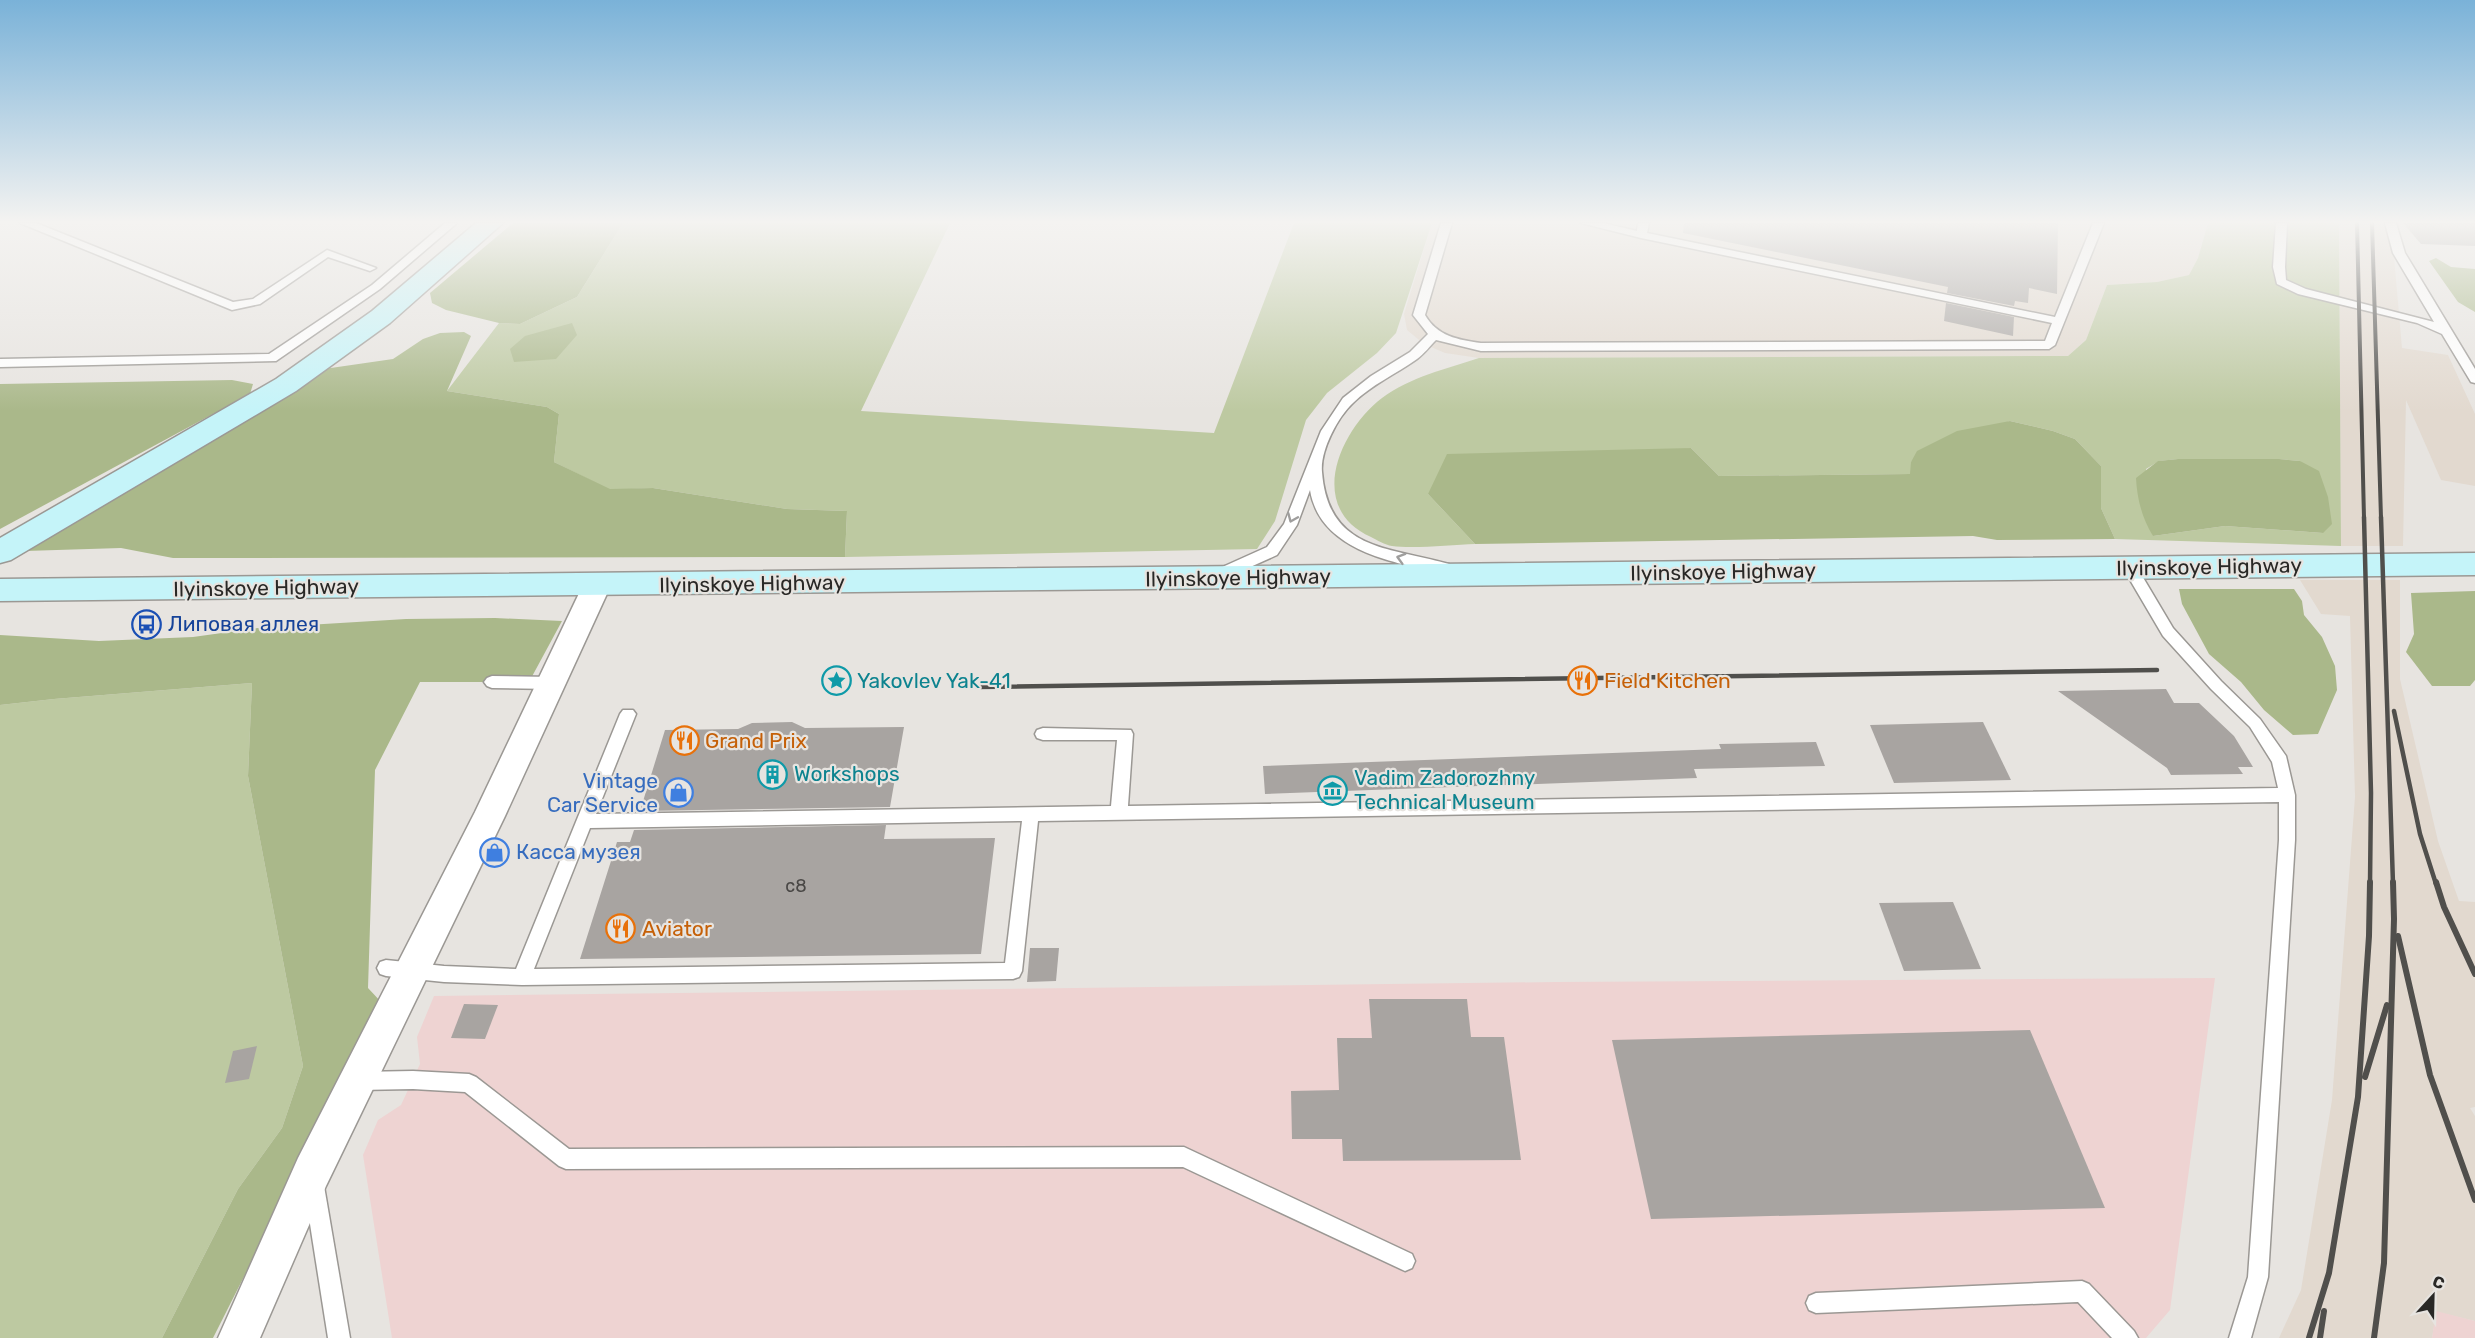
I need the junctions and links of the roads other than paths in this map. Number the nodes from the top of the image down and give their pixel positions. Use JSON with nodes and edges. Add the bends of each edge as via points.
{"nodes":[{"id":1,"x":180,"y":285,"type":"edge"},
{"id":2,"x":280,"y":285,"type":"edge"},
{"id":3,"x":378,"y":285,"type":"edge"},
{"id":4,"x":418,"y":285,"type":"edge"},
{"id":5,"x":1428,"y":285,"type":"edge"},
{"id":6,"x":1898,"y":285,"type":"edge"},
{"id":7,"x":2074,"y":285,"type":"edge"},
{"id":8,"x":2289,"y":285,"type":"edge"},
{"id":9,"x":2419,"y":285,"type":"edge"},
{"id":10,"x":2059,"y":321,"type":"junction"},
{"id":11,"x":2448,"y":332,"type":"junction"},
{"id":12,"x":1434,"y":335,"type":"junction"},
{"id":13,"x":0,"y":363,"type":"edge"},
{"id":14,"x":2475,"y":377,"type":"edge"},
{"id":15,"x":1315,"y":464,"type":"junction"},
{"id":16,"x":0,"y":552,"type":"edge"},
{"id":17,"x":2475,"y":564,"type":"edge"},
{"id":18,"x":2130,"y":568,"type":"junction"},
{"id":19,"x":1479,"y":575,"type":"junction"},
{"id":20,"x":1209,"y":578,"type":"junction"},
{"id":21,"x":597,"y":585,"type":"junction"},
{"id":22,"x":0,"y":590,"type":"edge"},
{"id":23,"x":492,"y":682,"type":"dead end"},
{"id":24,"x":552,"y":682,"type":"junction"},
{"id":25,"x":628,"y":714,"type":"dead end"},
{"id":26,"x":1043,"y":734,"type":"dead end"},
{"id":27,"x":2287,"y":795,"type":"junction"},
{"id":28,"x":1119,"y":813,"type":"junction"},
{"id":29,"x":1031,"y":814,"type":"junction"},
{"id":30,"x":585,"y":821,"type":"junction"},
{"id":31,"x":399,"y":968,"type":"junction"},
{"id":32,"x":522,"y":977,"type":"junction"},
{"id":33,"x":358,"y":1081,"type":"junction"},
{"id":34,"x":312,"y":1172,"type":"junction"},
{"id":35,"x":1405,"y":1261,"type":"dead end"},
{"id":36,"x":1816,"y":1303,"type":"dead end"},
{"id":37,"x":239,"y":1338,"type":"edge"},
{"id":38,"x":339,"y":1338,"type":"edge"},
{"id":39,"x":2127,"y":1338,"type":"edge"},
{"id":40,"x":2240,"y":1338,"type":"edge"}],
"edges":[{"from":1,"to":2,"type":"lane","via":[[232,306],[256,302]]},
{"from":3,"to":13,"type":"lane","via":[[272,358]]},
{"from":4,"to":16,"type":"main road","via":[[286,385]]},
{"from":5,"to":12,"type":"lane","via":[[1419,315],[1424,327]]},
{"from":6,"to":10,"type":"lane"},
{"from":7,"to":10,"type":"lane"},
{"from":8,"to":11,"type":"lane","via":[[2421,320]]},
{"from":9,"to":11,"type":"lane"},
{"from":10,"to":12,"type":"lane","via":[[2049,345],[1482,347]]},
{"from":11,"to":14,"type":"lane"},
{"from":12,"to":15,"type":"lane","via":[[1414,355],[1347,401],[1327,431]]},
{"from":19,"to":15,"type":"lane","one_way":true,"via":[[1400,558],[1350,539],[1324,511],[1318,497]]},
{"from":15,"to":20,"type":"lane","one_way":true,"via":[[1290,525],[1272,551]]},
{"from":17,"to":18,"type":"main road","name":"Ilyinskoye Highway"},
{"from":18,"to":19,"type":"main road","name":"Ilyinskoye Highway"},
{"from":18,"to":27,"type":"lane","via":[[2168,632],[2255,723],[2280,761]]},
{"from":19,"to":20,"type":"main road","name":"Ilyinskoye Highway"},
{"from":20,"to":21,"type":"main road","name":"Ilyinskoye Highway"},
{"from":21,"to":22,"type":"main road","name":"Ilyinskoye Highway"},
{"from":21,"to":24,"type":"street"},
{"from":23,"to":24,"type":"lane"},
{"from":24,"to":31,"type":"street"},
{"from":25,"to":30,"type":"lane"},
{"from":26,"to":28,"type":"lane","via":[[1125,734]]},
{"from":27,"to":28,"type":"lane"},
{"from":27,"to":40,"type":"lane","via":[[2258,1277]]},
{"from":28,"to":29,"type":"lane"},
{"from":29,"to":30,"type":"lane"},
{"from":29,"to":32,"type":"lane","via":[[1012,971]]},
{"from":30,"to":32,"type":"lane"},
{"from":31,"to":32,"type":"lane","via":[[444,975]]},
{"from":31,"to":33,"type":"street"},
{"from":33,"to":34,"type":"street"},
{"from":33,"to":35,"type":"lane","via":[[469,1083],[566,1159],[1184,1157]]},
{"from":34,"to":37,"type":"street"},
{"from":34,"to":38,"type":"lane"},
{"from":36,"to":39,"type":"lane","via":[[2082,1291]]}]}
